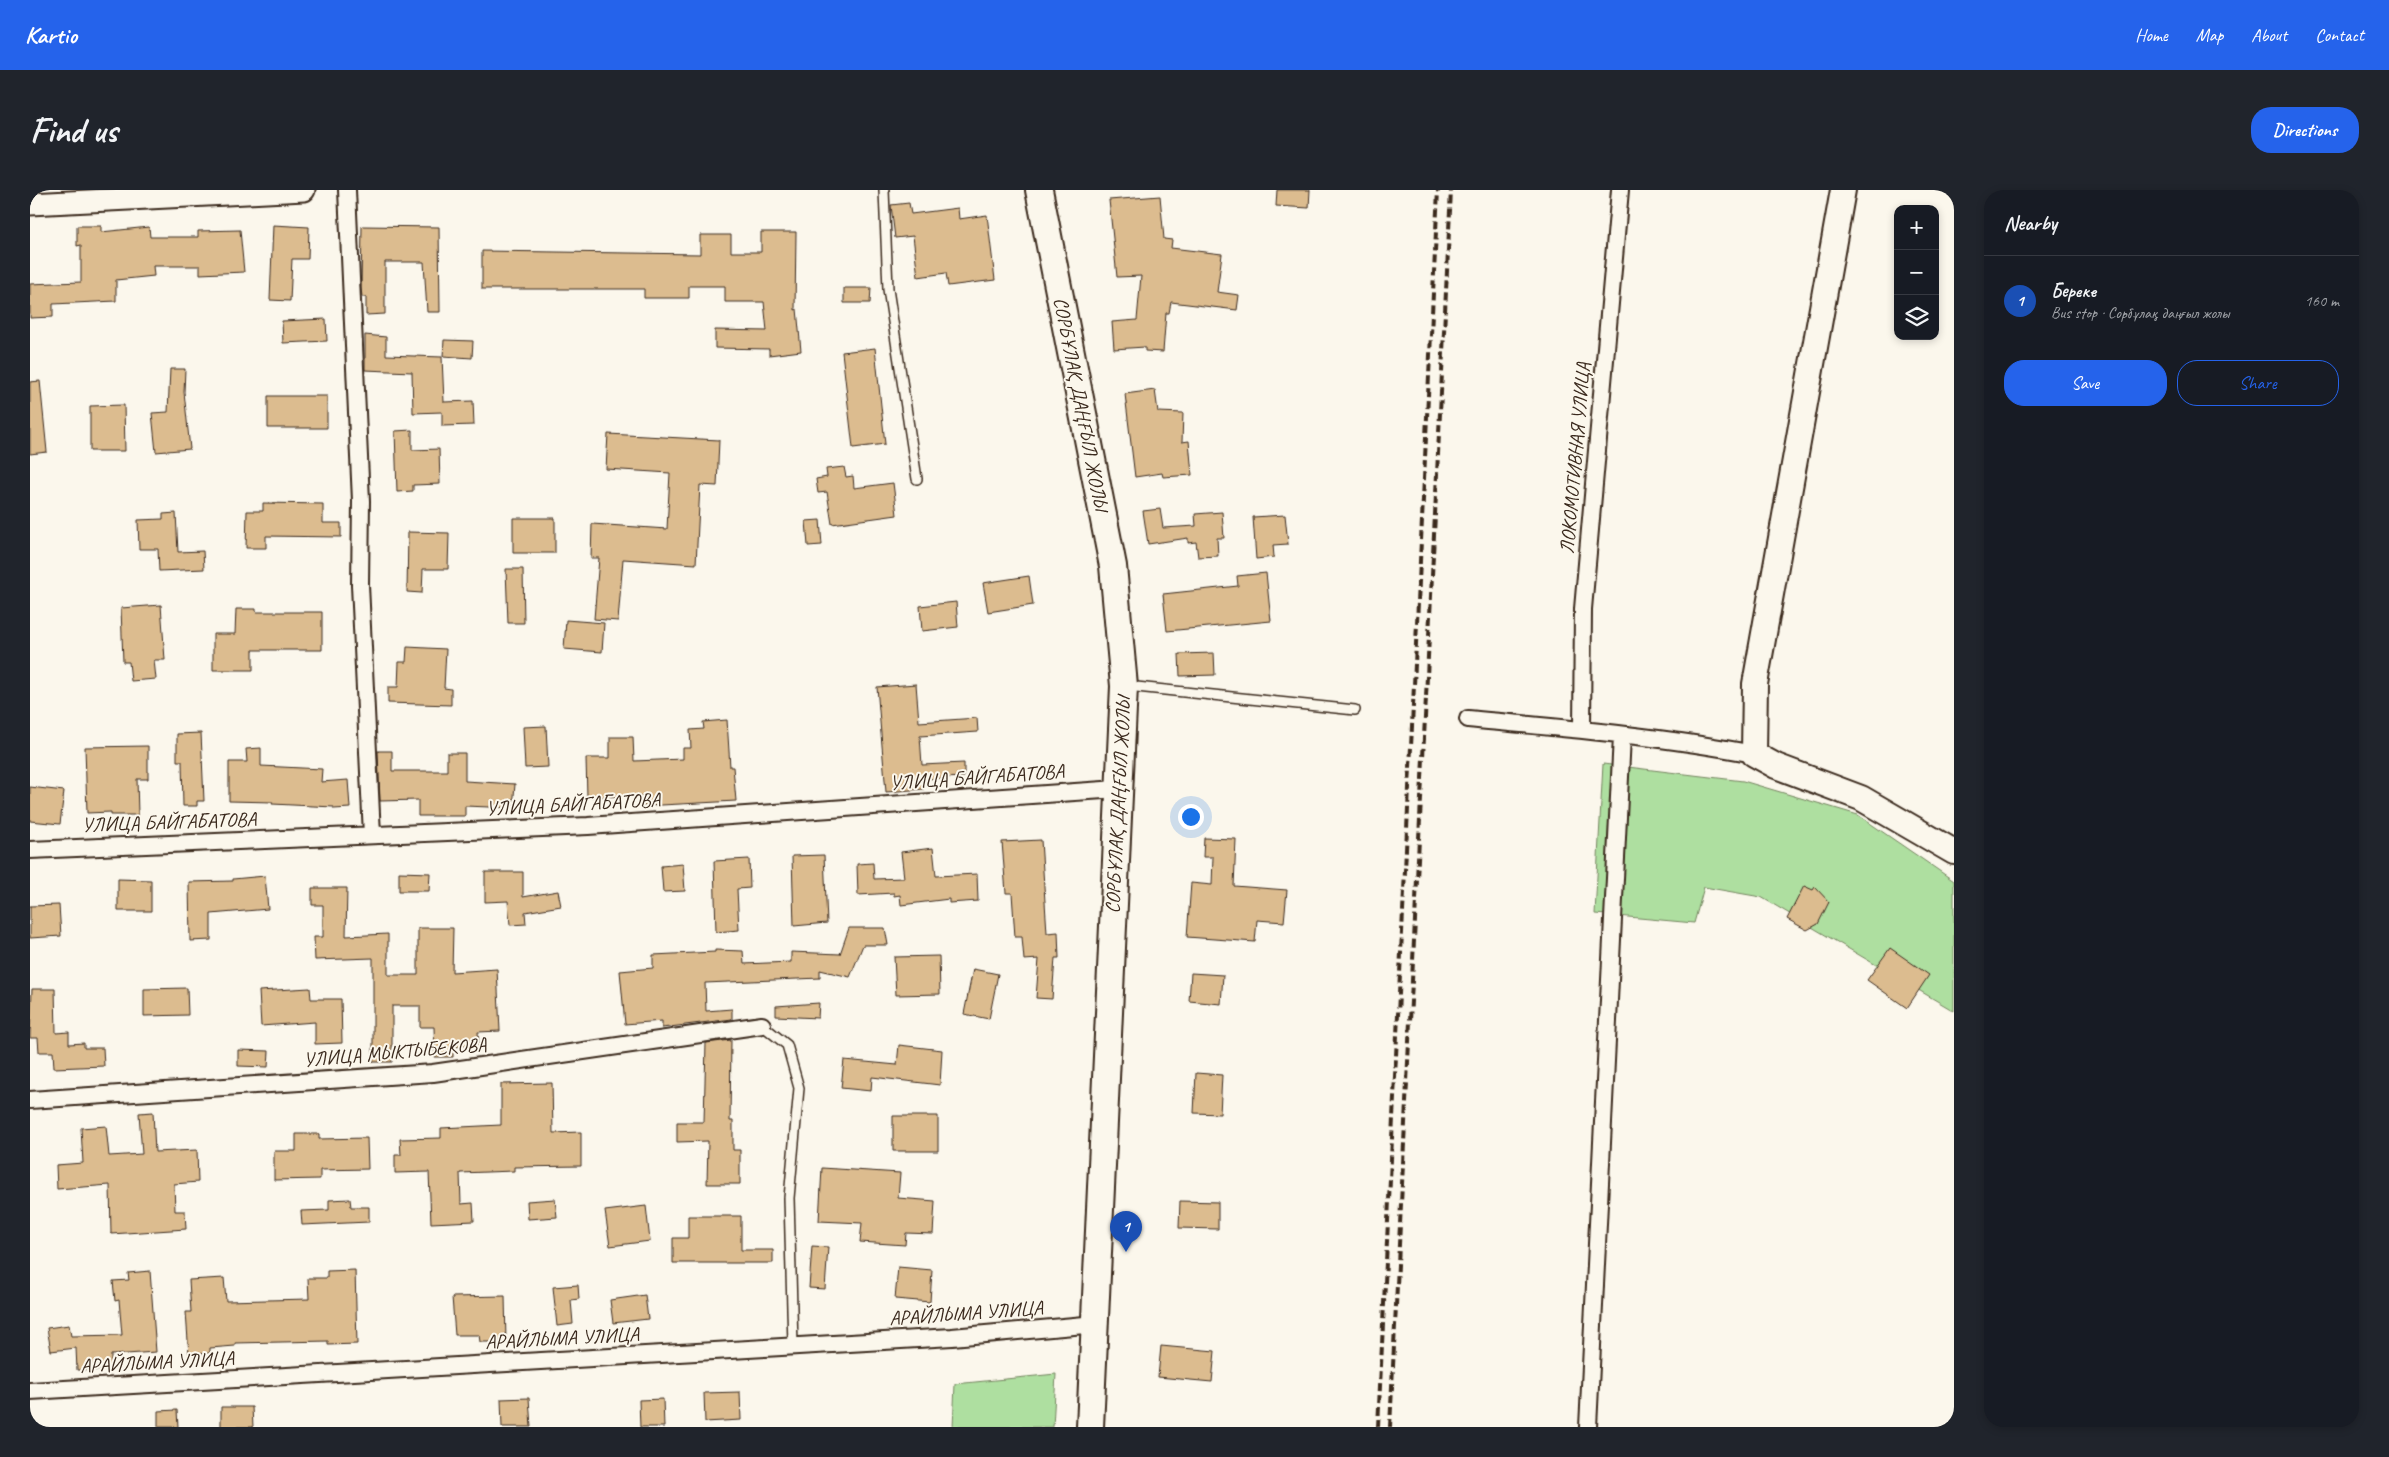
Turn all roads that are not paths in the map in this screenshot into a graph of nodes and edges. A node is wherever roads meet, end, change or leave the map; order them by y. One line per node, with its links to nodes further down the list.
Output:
1 (304, 190): 7 (street)
2 (347, 190): 16 (street)
3 (884, 190): 8 (lane)
4 (1039, 190): 9 (main road, СОРБҰЛАҚ ДАҢҒЫЛ ЖОЛЫ)
5 (1620, 190): 12 (street, ЛОКОМОТИВНАЯ УЛИЦА)
6 (1843, 190): 14 (main road)
7 (30, 204)
8 (917, 479)
9 (1124, 686): 10 (lane); 15 (main road, СОРБҰЛАҚ ДАҢҒЫЛ ЖОЛЫ)
10 (1355, 710)
11 (1468, 719): 12 (street)
12 (1582, 729): 13 (street)
13 (1622, 736): 14 (street); 25 (street)
14 (1754, 754): 18 (main road)
15 (1118, 789): 16 (street, УЛИЦА БАЙГАБАТОВА); 21 (main road, СОРБҰЛАҚ ДАҢҒЫЛ ЖОЛЫ)
16 (372, 835): 17 (street, УЛИЦА БАЙГАБАТОВА)
17 (30, 850)
18 (1954, 852)
19 (762, 1025): 20 (street, УЛИЦА МЫКТЫБЕКОВА); 22 (lane)
20 (30, 1100)
21 (1096, 1324): 22 (street, АРАЙЛЫМА УЛИЦА); 24 (main road, СОРБҰЛАҚ ДАҢҒЫЛ ЖОЛЫ)
22 (793, 1346): 23 (street, АРАЙЛЫМА УЛИЦА)
23 (30, 1391)
24 (1090, 1427)
25 (1588, 1427)

